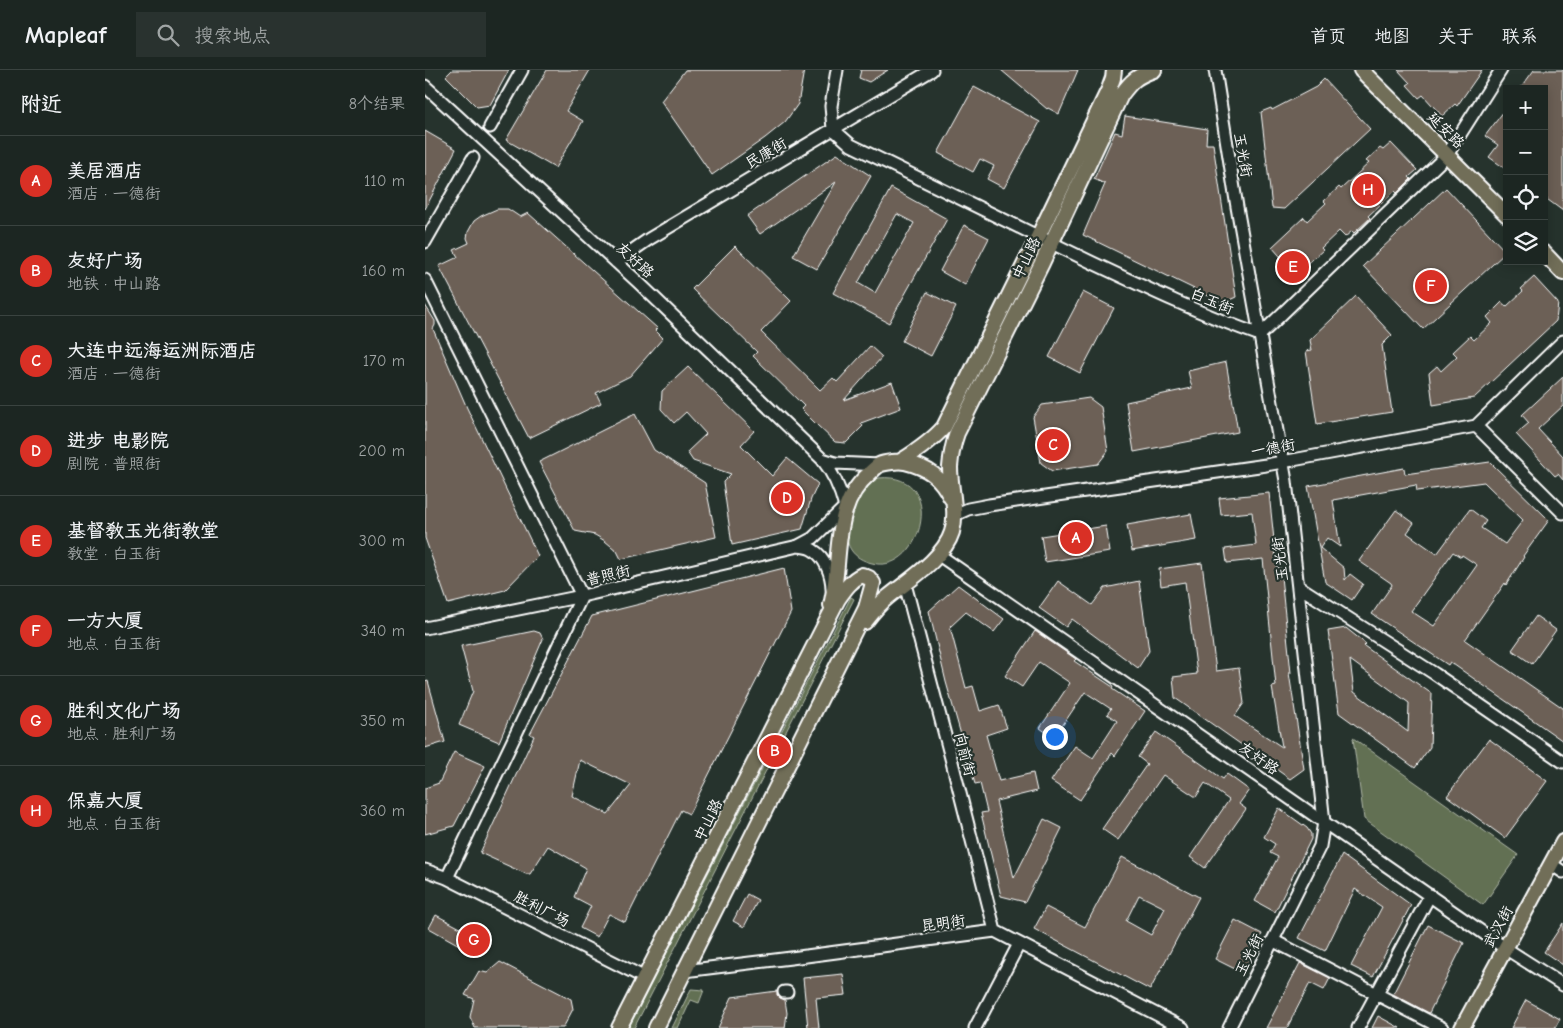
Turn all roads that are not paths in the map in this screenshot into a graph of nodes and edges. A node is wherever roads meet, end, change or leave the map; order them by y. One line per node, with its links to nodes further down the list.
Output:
1 (522, 70): 11 (street)
2 (837, 70): 12 (street)
3 (931, 70): 12 (street, 民康街)
4 (1114, 70): 10 (main road)
5 (1154, 70): 10 (main road)
6 (1215, 70): 23 (street, 玉光街)
7 (1361, 70): 13 (main road, 延安路)
8 (1501, 70): 13 (street)
9 (425, 86): 20 (street, 友好路)
10 (1115, 92): 16 (main road, 中山路); 18 (main road, 中山路)
11 (490, 126)
12 (833, 129): 16 (street, 白玉街); 20 (street, 民康街)
13 (1447, 155): 15 (main road, 延安路); 23 (street)
14 (473, 158): 17 (street)
15 (1503, 211)
16 (1038, 237): 18 (street, 白玉街); 26 (main road, 中山路)
17 (425, 242)
18 (1052, 243): 23 (street, 白玉街); 26 (main road, 中山路)
19 (1548, 257): 21 (main road)
20 (616, 262): 27 (street, 友好路)
21 (1563, 273)
22 (425, 280): 38 (street)
23 (1260, 335): 29 (street, 玉光街)
24 (1563, 341): 25 (street)
25 (1476, 426): 29 (street, 一德街); 33 (street)
26 (951, 430): 28 (main road); 32 (main road)
27 (822, 459): 30 (street); 31 (street, 友好路)
28 (901, 462): 30 (main road); 32 (main road)
29 (1283, 462): 32 (street, 一德街); 37 (street, 玉光街)
30 (880, 465): 31 (main road)
31 (845, 507): 34 (street); 39 (main road)
32 (954, 508): 35 (main road)
33 (1563, 513)
34 (798, 546): 38 (street, 普照街); 39 (street)
35 (939, 555): 36 (main road); 44 (street, 友好路)
36 (905, 584): 42 (main road); 50 (street, 向前街)
37 (1298, 586): 43 (street); 44 (street, 玉光街)
38 (582, 596): 41 (street, 普照街); 48 (street)
39 (832, 602): 40 (main road)
40 (825, 627): 42 (main road); 55 (main road, 中山路)
41 (425, 628)
42 (847, 647): 54 (main road)
43 (1563, 762)
44 (1324, 822): 49 (street, 友好路); 51 (street, 玉光街)
45 (1563, 842): 46 (main road, 武汉街)
46 (1557, 868): 53 (main road, 武汉街)
47 (425, 870): 48 (street, 胜利广场)
48 (447, 878): 55 (street, 胜利广场)
49 (1430, 895): 53 (street, 友好路); 57 (street)
50 (995, 931): 52 (street); 54 (street, 昆明街)
51 (1274, 941): 57 (street); 62 (street, 玉光街)
52 (1019, 944): 60 (street); 61 (street)
53 (1505, 948): 56 (street, 友好路); 65 (main road, 武汉街)
54 (684, 971): 59 (main road)
55 (645, 978): 58 (main road, 中山路)
56 (1563, 984)
57 (1377, 994): 63 (street); 64 (street)
58 (619, 1028)
59 (656, 1028)
60 (975, 1028)
61 (1183, 1028)
62 (1229, 1028)
63 (1358, 1028)
64 (1442, 1028)
65 (1462, 1028)

